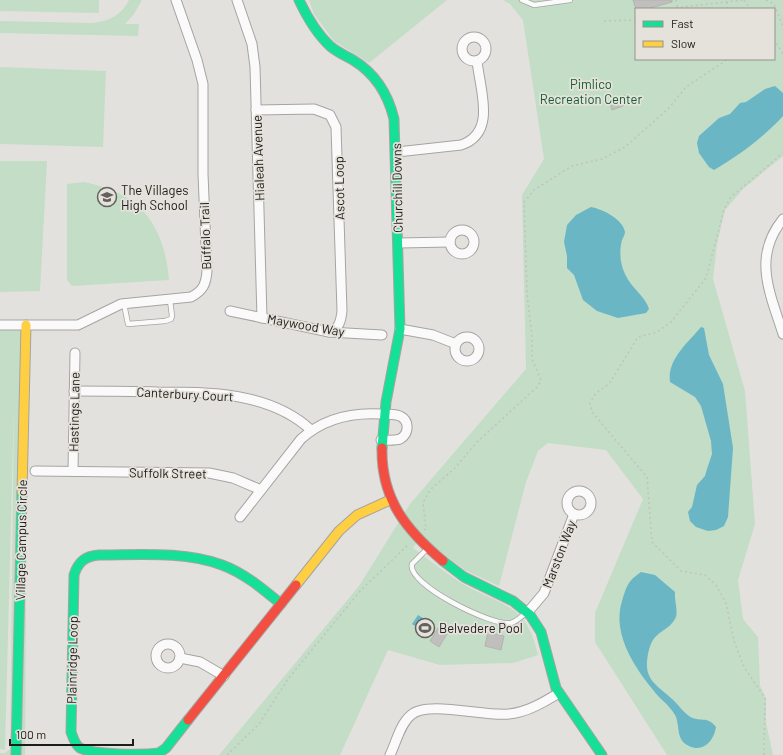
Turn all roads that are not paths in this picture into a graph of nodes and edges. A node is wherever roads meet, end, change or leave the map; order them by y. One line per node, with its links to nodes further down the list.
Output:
1 (176, 0): 12 (street, Buffalo Trail)
2 (237, 0): 7 (street, Hialeah Avenue)
3 (299, 0): 8 (street, Churchill Downs)
4 (522, 0): 5 (lane)
5 (570, 0)
6 (476, 61): 8 (street)
7 (256, 110): 15 (street, Hialeah Avenue); 19 (street, Ascot Loop)
8 (397, 152): 10 (street, Churchill Downs)
9 (783, 219): 20 (street)
10 (398, 242): 11 (street); 18 (street, Churchill Downs)
11 (450, 242)
12 (170, 300): 13 (street, Buffalo Trail); 13 (lane)
13 (124, 304): 17 (street, Buffalo Trail)
14 (230, 311): 15 (street, Maywood Way)
15 (262, 318): 19 (street, Maywood Way)
16 (0, 325): 17 (street, Buffalo Trail)
17 (26, 325): 40 (street, Village Campus Circle)
18 (400, 329): 22 (street); 25 (street, Churchill Downs)
19 (329, 332): 21 (street, Maywood Way)
20 (783, 334)
21 (382, 335)
22 (456, 344)
23 (75, 353): 24 (street, Hastings Lane)
24 (74, 391): 26 (street, Canterbury Court); 29 (street, Hastings Lane)
25 (385, 414): 26 (street); 27 (street, Churchill Downs); 27 (street)
26 (311, 430): 30 (street)
27 (381, 440): 31 (street, Churchill Downs)
28 (36, 471): 29 (street, Suffolk Street)
29 (73, 471): 30 (street, Suffolk Street)
30 (261, 490): 33 (street)
31 (390, 500): 34 (street, Churchill Downs); 35 (street, Plainridge Loop)
32 (574, 514): 36 (street, Marston Way)
33 (240, 517)
34 (427, 550): 36 (street, Churchill Downs); 36 (lane)
35 (281, 604): 38 (street, Plainridge Loop); 38 (street, Plainridge Loop)
36 (528, 612): 39 (street, Churchill Downs)
37 (180, 658): 38 (street)
38 (224, 676)
39 (559, 693): 41 (street); 42 (street, Churchill Downs)
40 (16, 755)
41 (390, 755)
42 (602, 755)

